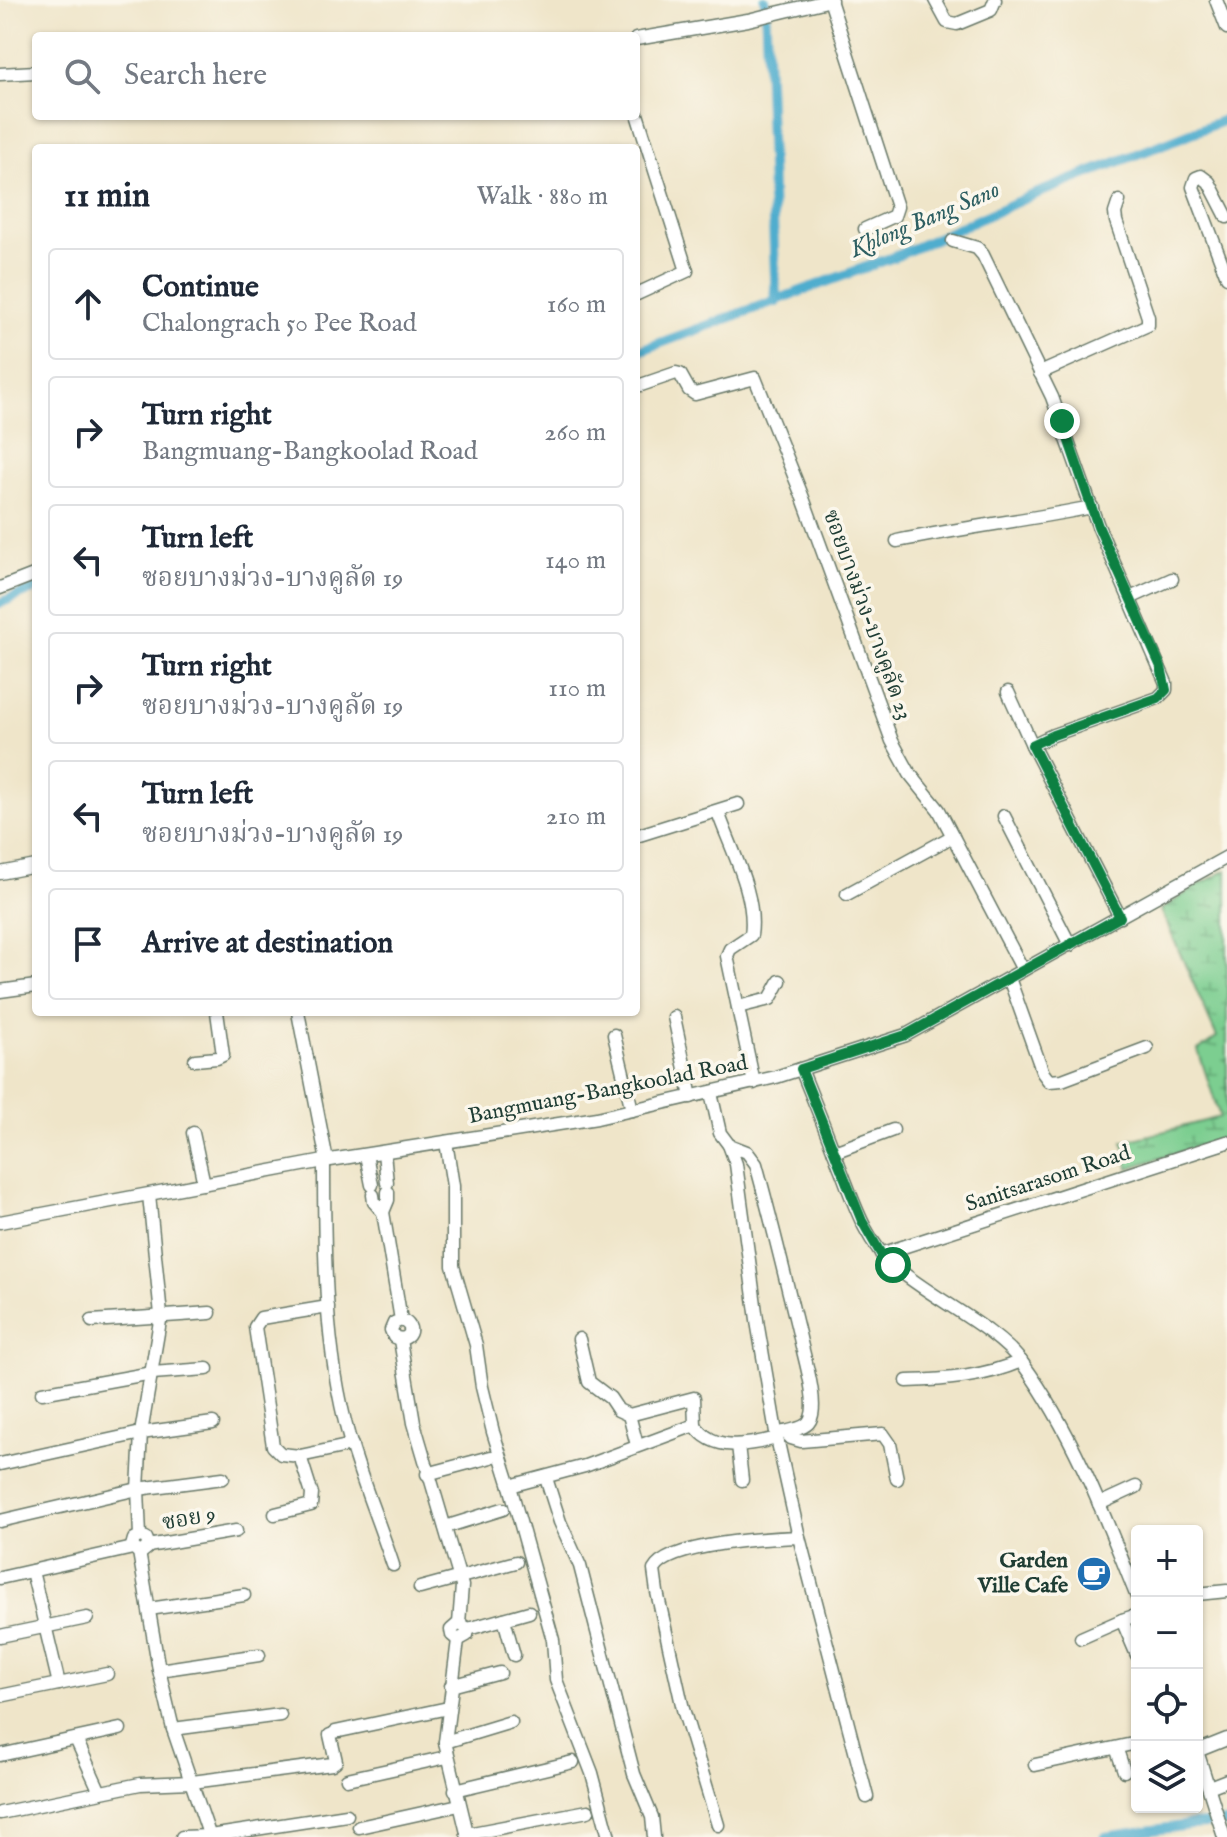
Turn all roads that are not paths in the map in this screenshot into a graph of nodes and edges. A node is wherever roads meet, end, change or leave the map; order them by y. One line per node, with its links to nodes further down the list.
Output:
1 (831, 0): 6 (street); 13 (street)
2 (935, 0): 3 (street)
3 (995, 0)
4 (1216, 0): 5 (street)
5 (1227, 28)
6 (640, 38)
7 (32, 72): 8 (street)
8 (0, 74)
9 (639, 120): 16 (street)
10 (1223, 195): 12 (street); 15 (street)
11 (1119, 201): 17 (street)
12 (1227, 217)
13 (865, 229)
14 (953, 241): 17 (street)
15 (1227, 277)
16 (640, 293)
17 (1040, 373): 19 (street)
18 (641, 385): 31 (street, ซอยบางม่วง-บางคูลัด 23)
19 (1092, 507): 20 (street); 24 (street)
20 (897, 541)
21 (32, 576): 23 (street)
22 (1172, 579): 24 (street)
23 (0, 588)
24 (1130, 598): 26 (street)
25 (1008, 692): 26 (street)
26 (1032, 745): 36 (street)
27 (738, 804): 28 (street)
28 (718, 812): 30 (street); 43 (street)
29 (1004, 816): 37 (street)
30 (640, 835)
31 (953, 836): 35 (street); 38 (street, ซอยบางม่วง-บางคูลัด 23)
32 (1227, 857): 36 (street, Bangmuang-Bangkoolad Road)
33 (32, 867): 34 (street)
34 (0, 873)
35 (847, 894)
36 (1120, 917): 37 (street, Bangmuang-Bangkoolad Road)
37 (1070, 945): 38 (street, Bangmuang-Bangkoolad Road)
38 (1023, 970): 39 (street, Bangmuang-Bangkoolad Road)
39 (1009, 978): 48 (street); 50 (street, Bangmuang-Bangkoolad Road)
40 (780, 981): 43 (street)
41 (32, 987): 42 (street)
42 (0, 991)
43 (738, 1007): 51 (street)
44 (218, 1016): 49 (street)
45 (299, 1016): 63 (street)
46 (674, 1017): 53 (street)
47 (614, 1035): 54 (street)
48 (1147, 1048)
49 (195, 1060)
50 (801, 1069): 51 (street, Bangmuang-Bangkoolad Road); 61 (street)
51 (754, 1083): 52 (street, Bangmuang-Bangkoolad Road)
52 (711, 1093): 53 (street, Bangmuang-Bangkoolad Road); 59 (street)
53 (691, 1097): 54 (street, Bangmuang-Bangkoolad Road)
54 (632, 1110): 57 (street, Bangmuang-Bangkoolad Road)
55 (893, 1130): 61 (street)
56 (193, 1133): 64 (street)
57 (446, 1142): 60 (street, Bangmuang-Bangkoolad Road); 95 (street)
58 (1227, 1142): 68 (street, Sanitsarasom Road)
59 (729, 1145): 83 (street); 83 (street)
60 (384, 1152): 62 (street, Bangmuang-Bangkoolad Road); 66 (street)
61 (834, 1152): 68 (street)
62 (366, 1155): 63 (street, Bangmuang-Bangkoolad Road); 66 (street)
63 (326, 1161): 64 (street, Bangmuang-Bangkoolad Road); 69 (street)
64 (204, 1184): 65 (street, Bangmuang-Bangkoolad Road)
65 (149, 1195): 67 (street, Bangmuang-Bangkoolad Road); 71 (street)
66 (383, 1212): 90 (street)
67 (0, 1222)
68 (881, 1254): 74 (street)
69 (328, 1307): 84 (street); 87 (street)
70 (210, 1313): 71 (street)
71 (161, 1315): 72 (street); 76 (street)
72 (92, 1321)
73 (579, 1339): 79 (street)
74 (1021, 1361): 77 (street); 98 (street)
75 (207, 1369): 76 (street)
76 (152, 1373): 78 (street); 82 (street)
77 (907, 1381)
78 (42, 1393)
79 (629, 1415): 81 (street); 85 (street)
80 (213, 1423): 82 (street)
81 (695, 1425): 85 (street); 86 (street)
82 (141, 1433): 89 (street); 97 (street)
83 (779, 1434): 86 (street); 93 (street); 104 (street)
84 (352, 1445): 87 (street); 107 (street)
85 (637, 1445): 92 (street)
86 (738, 1445): 94 (street)
87 (300, 1456): 100 (street)
88 (491, 1457): 90 (street)
89 (0, 1464)
90 (427, 1474): 102 (street)
91 (223, 1478): 97 (street)
92 (546, 1478): 95 (street); 169 (street)
93 (897, 1479)
94 (742, 1480)
95 (510, 1486): 168 (street)
96 (1136, 1487): 98 (street)
97 (138, 1489): 101 (street); 105 (street)
98 (1099, 1504): 111 (street)
99 (503, 1509): 102 (street)
100 (275, 1514)
101 (0, 1521)
102 (445, 1527): 109 (street)
103 (236, 1531): 105 (street, ซอย 9)
104 (799, 1537): 158 (street); 163 (street)
105 (140, 1545): 108 (street, ซอย 9); 116 (street)
106 (516, 1562): 109 (street)
107 (393, 1565)
108 (32, 1571): 110 (street, ซอย 9); 123 (street)
109 (460, 1577): 112 (street); 122 (street)
110 (0, 1578)
111 (1131, 1582)
112 (420, 1588)
113 (1227, 1591): 114 (street)
114 (1203, 1593)
115 (244, 1595): 116 (street)
116 (149, 1609): 129 (street)
117 (529, 1612): 120 (street)
118 (1131, 1617): 121 (street)
119 (87, 1618): 123 (street)
120 (504, 1619): 122 (street); 128 (street)
121 (1122, 1620): 125 (street); 126 (street)
122 (463, 1626): 133 (street)
123 (46, 1627): 124 (street); 132 (street)
124 (0, 1636)
125 (1081, 1638)
126 (1131, 1641)
127 (259, 1655): 129 (street)
128 (514, 1655)
129 (159, 1670): 139 (street)
130 (500, 1673): 133 (street)
131 (107, 1674): 132 (street)
132 (59, 1684): 134 (street)
133 (451, 1686): 135 (street)
134 (0, 1696)
135 (448, 1708): 142 (street); 154 (street)
136 (280, 1715): 139 (street)
137 (511, 1722): 142 (street)
138 (120, 1729): 140 (street)
139 (173, 1729): 154 (street)
140 (76, 1739): 146 (street); 157 (street)
141 (1227, 1739): 144 (street)
142 (445, 1742): 147 (street)
143 (1131, 1745): 145 (street)
144 (1203, 1749)
145 (1117, 1750): 149 (street); 151 (street)
146 (0, 1755)
147 (447, 1757): 152 (street); 156 (street)
148 (573, 1762): 156 (street)
149 (1035, 1765)
150 (1203, 1769): 155 (street)
151 (1124, 1771)
152 (347, 1779)
153 (1227, 1780): 155 (street)
154 (192, 1782): 157 (street); 167 (street)
155 (1209, 1787): 170 (street)
156 (455, 1790): 159 (street)
157 (100, 1792): 161 (street)
158 (867, 1797)
159 (459, 1805): 164 (street); 165 (street)
160 (588, 1811): 165 (street)
161 (0, 1813)
162 (347, 1815): 167 (street)
163 (718, 1825)
164 (359, 1827)
165 (468, 1836)
166 (182, 1837): 167 (street)
167 (210, 1837)
168 (609, 1837)
169 (654, 1837)
170 (1224, 1837)

